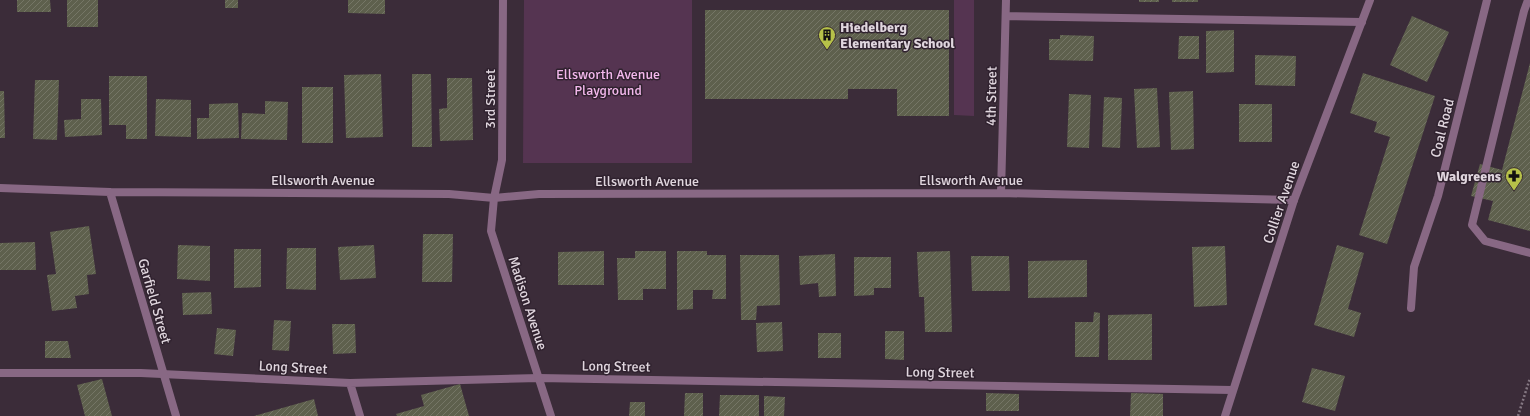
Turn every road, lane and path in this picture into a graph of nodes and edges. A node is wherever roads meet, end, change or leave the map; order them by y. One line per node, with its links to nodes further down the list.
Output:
1 (503, 0): 12 (street, 3rd Street)
2 (1006, 0): 7 (street, 4th Street)
3 (1370, 0): 8 (street, Collier Avenue)
4 (1487, 0): 15 (street, Coal Road)
5 (1528, 0): 6 (street)
6 (1527, 12): 14 (street)
7 (1006, 16): 8 (street); 11 (street, 4th Street)
8 (1362, 22): 13 (street, Collier Avenue)
9 (0, 188): 10 (street, Ellsworth Avenue)
10 (110, 192): 12 (street, Ellsworth Avenue); 17 (street, Garfield Street)
11 (1001, 193): 12 (street, Ellsworth Avenue); 13 (street, Ellsworth Avenue)
12 (494, 198): 18 (street, Madison Avenue)
13 (1294, 200): 21 (street, Collier Avenue)
14 (1530, 253)
15 (1411, 308)
16 (0, 373): 17 (street, Long Street)
17 (163, 374): 20 (street, Long Street); 22 (street, Garfield Street)
18 (539, 378): 20 (street, Long Street); 21 (street, Long Street); 24 (street, Madison Avenue)
19 (1530, 378): 26 (path)
20 (350, 383): 23 (street)
21 (1232, 390): 25 (street, Collier Avenue)
22 (176, 416)
23 (360, 416)
24 (551, 416)
25 (1225, 416)
26 (1518, 416)

